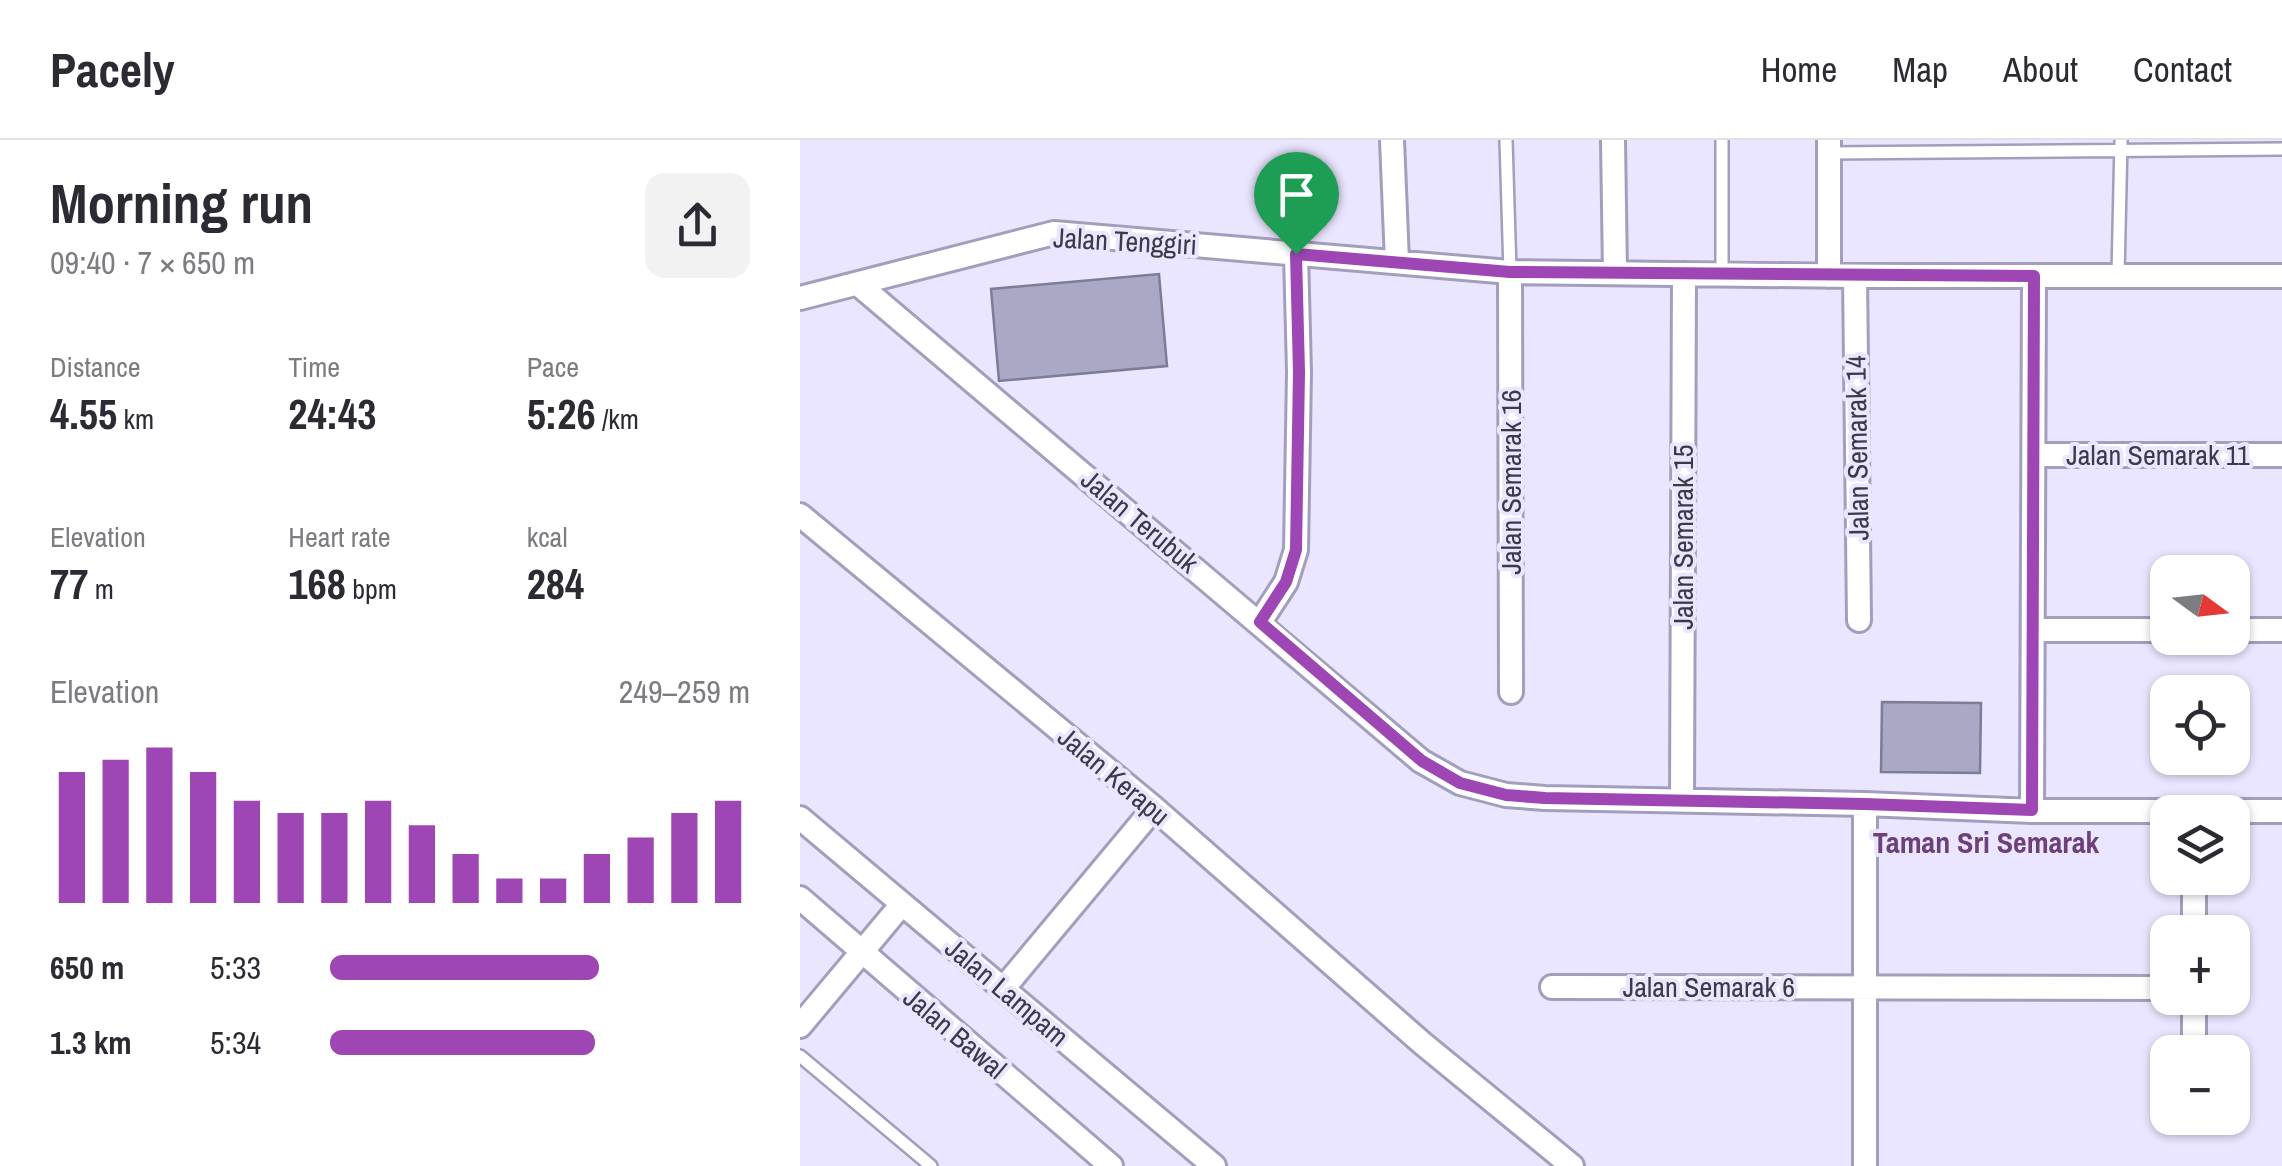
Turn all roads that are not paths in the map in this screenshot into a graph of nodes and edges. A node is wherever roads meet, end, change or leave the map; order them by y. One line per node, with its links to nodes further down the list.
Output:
1 (1392, 140): 9 (street)
2 (1506, 140): 10 (lane)
3 (1613, 140): 11 (street)
4 (1722, 140): 13 (lane)
5 (1829, 146): 6 (lane); 14 (street)
6 (2121, 146): 7 (lane); 17 (lane)
7 (2282, 150)
8 (1296, 254): 9 (street, Jalan Tenggiri); 19 (street, Jalan Tenggiri); 25 (street)
9 (1397, 262): 10 (street, Jalan Tenggiri)
10 (1510, 272): 11 (street, Jalan Tenggiri); 30 (street, Jalan Semarak 16)
11 (1615, 273): 12 (street, Jalan Tenggiri)
12 (1684, 274): 13 (street, Jalan Tenggiri); 31 (street, Jalan Semarak 15)
13 (1722, 275): 14 (street, Jalan Tenggiri)
14 (1829, 276): 15 (street, Jalan Tenggiri)
15 (1855, 276): 16 (street, Jalan Tenggiri); 24 (street, Jalan Semarak 14)
16 (2034, 276): 17 (street, Jalan Tenggiri); 21 (street)
17 (2118, 276): 18 (street, Jalan Tenggiri)
18 (2282, 276)
19 (858, 284): 20 (street, Jalan Tenggiri); 25 (street, Jalan Terubuk)
20 (800, 298)
21 (2034, 455): 22 (street, Jalan Semarak 11); 26 (street)
22 (2282, 455)
23 (800, 515): 33 (street, Jalan Kerapu)
24 (1859, 620)
25 (1260, 622): 31 (street, Jalan Terubuk)
26 (2033, 630): 27 (street); 34 (street)
27 (2150, 630)
28 (2250, 630): 29 (street)
29 (2282, 630)
30 (1512, 692)
31 (1682, 800): 32 (street, Jalan Terubuk)
32 (1865, 804): 34 (street, Jalan Terubuk); 43 (street)
33 (1154, 808): 44 (street); 51 (street, Jalan Kerapu)
34 (2032, 810): 35 (street, Jalan Terubuk)
35 (2150, 811)
36 (2250, 811): 37 (street, Jalan Terubuk)
37 (2282, 811)
38 (800, 818): 40 (street, Jalan Lampam)
39 (800, 898): 41 (street, Jalan Bawal)
40 (902, 904): 41 (street); 44 (street, Jalan Lampam)
41 (861, 953): 46 (street); 49 (street, Jalan Bawal)
42 (1552, 987): 43 (street, Jalan Semarak 6)
43 (1865, 987): 45 (street, Jalan Semarak 6); 52 (street)
44 (1003, 988): 50 (street, Jalan Lampam)
45 (2150, 988)
46 (800, 1026)
47 (800, 1056): 48 (lane)
48 (931, 1166)
49 (1111, 1166)
50 (1214, 1166)
51 (1572, 1166)
52 (1865, 1166)

